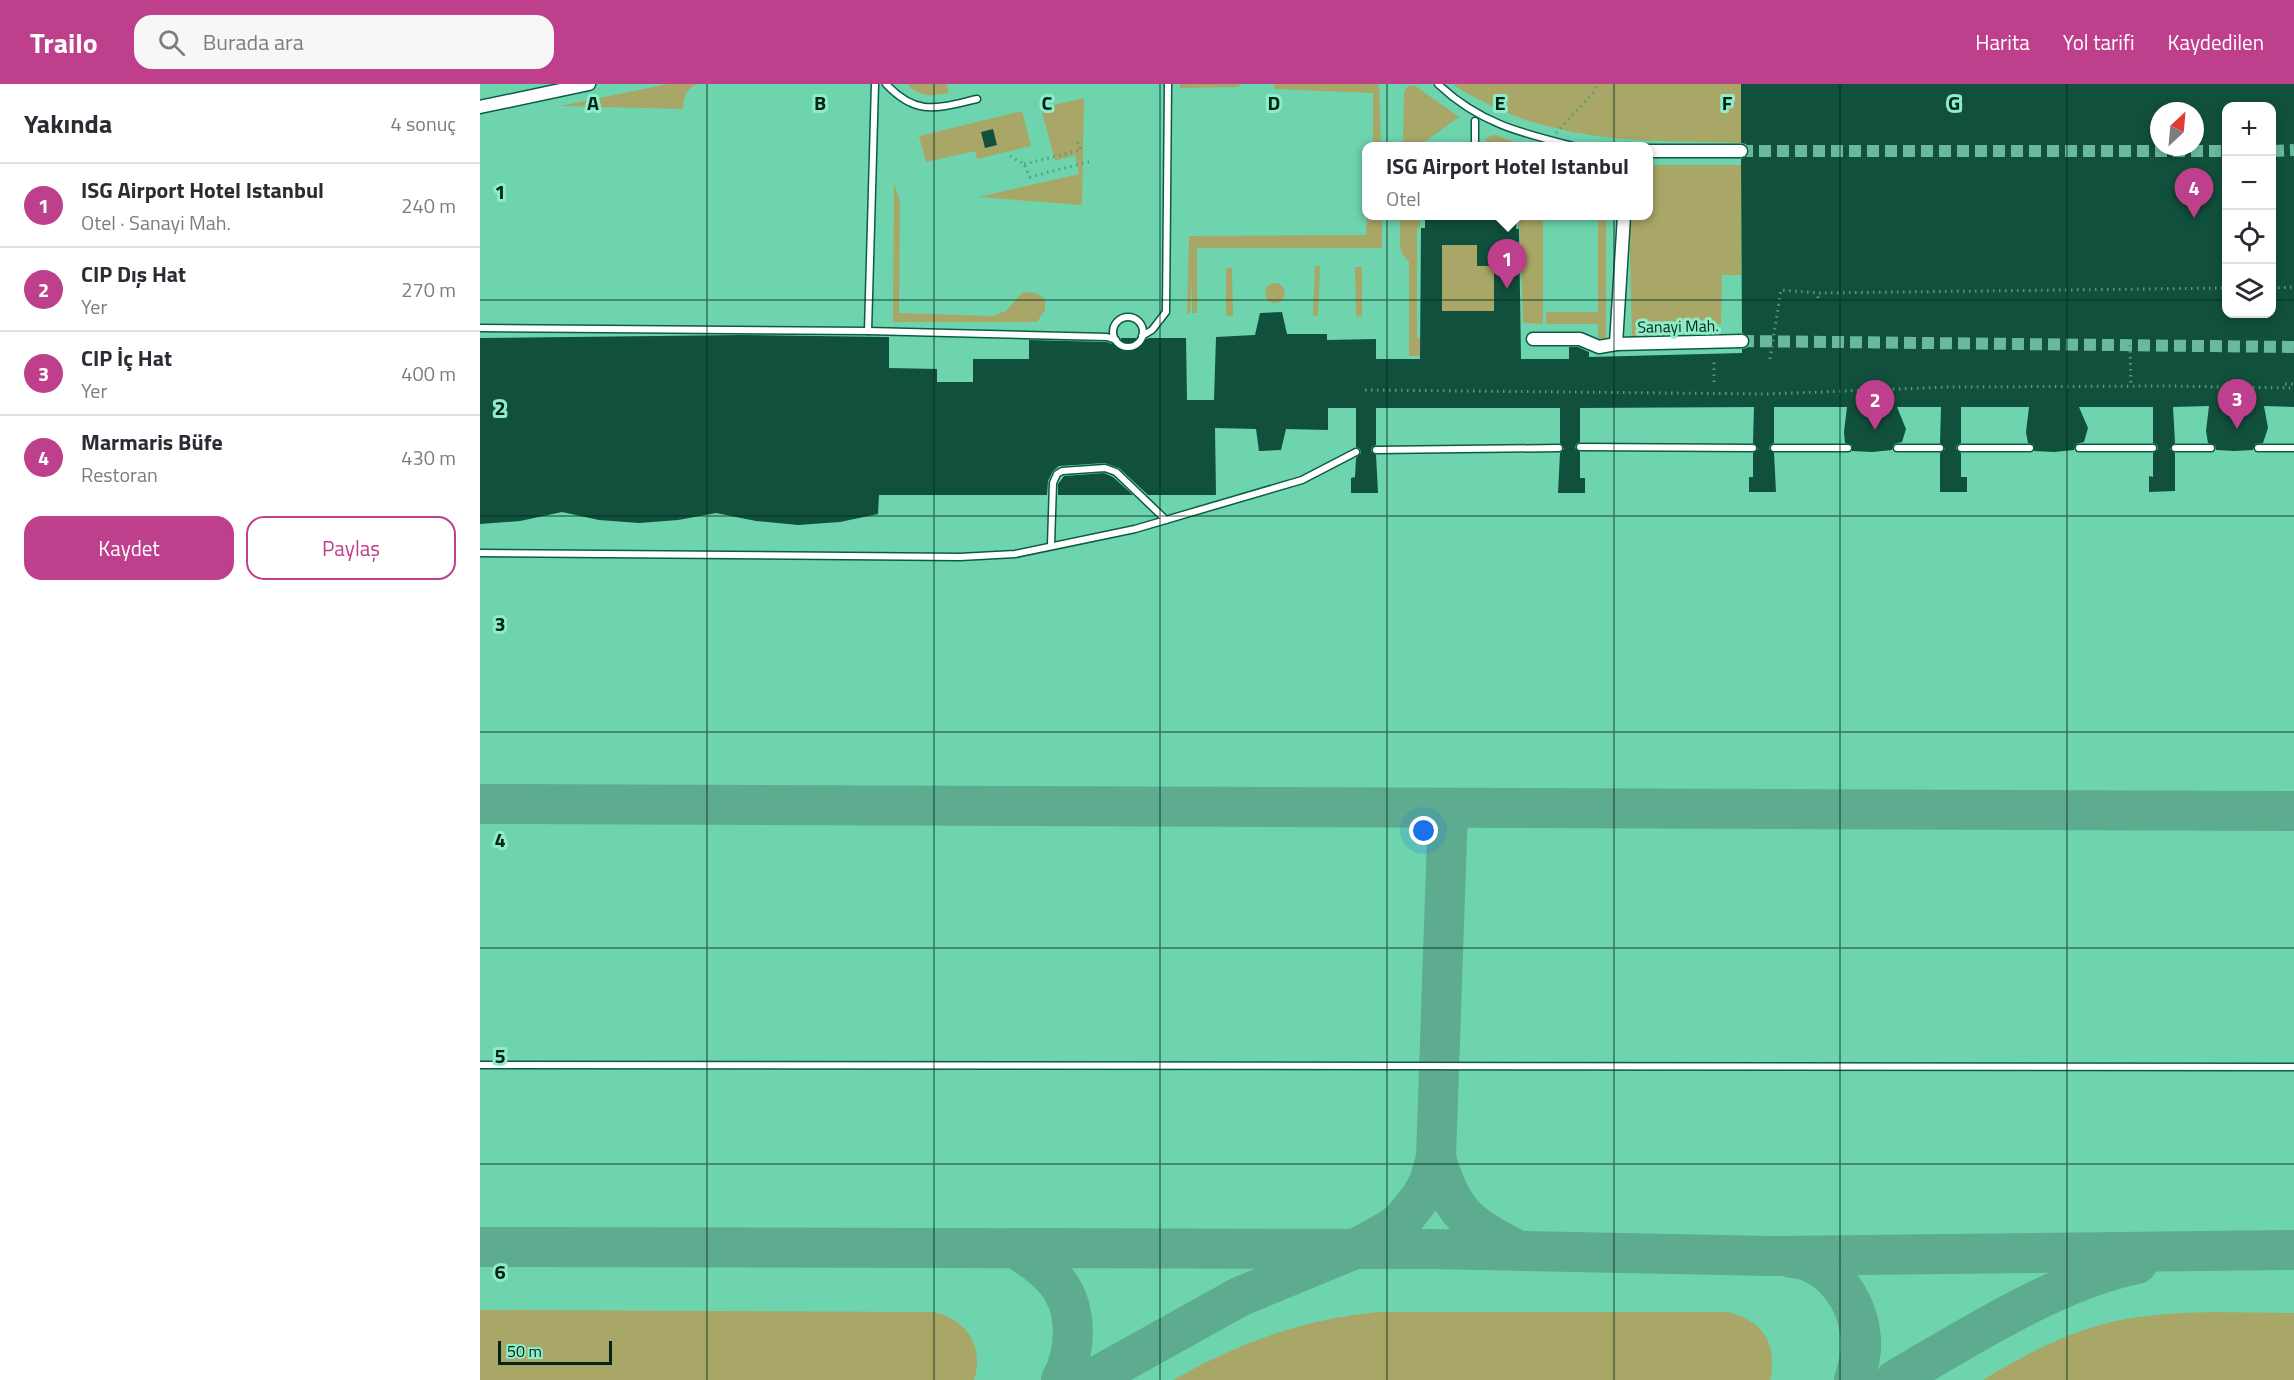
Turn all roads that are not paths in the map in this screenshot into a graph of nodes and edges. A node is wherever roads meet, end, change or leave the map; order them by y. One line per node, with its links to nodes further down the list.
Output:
1 (589, 84): 7 (street)
2 (875, 84): 15 (lane)
3 (886, 84): 6 (lane)
4 (1168, 84): 16 (lane)
5 (1438, 84): 10 (lane)
6 (977, 99)
7 (480, 107)
8 (1475, 121): 9 (lane)
9 (1475, 142)
10 (1556, 142)
11 (1653, 151): 12 (street)
12 (1741, 151)
13 (1624, 220): 20 (street, Sanayi Mah.)
14 (480, 328): 15 (lane)
15 (868, 331): 18 (lane)
16 (1142, 336): 18 (lane); 18 (lane)
17 (1533, 339): 20 (street, Sanayi Mah.)
18 (1116, 340)
19 (1742, 341): 20 (street, Sanayi Mah.)
20 (1616, 344)
21 (1580, 447): 23 (lane)
22 (1559, 448): 36 (lane)
23 (1753, 448)
24 (1774, 448): 25 (lane)
25 (1848, 448)
26 (1897, 448): 27 (lane)
27 (1940, 448)
28 (1961, 448): 29 (lane)
29 (2030, 448)
30 (2079, 448): 31 (lane)
31 (2153, 448)
32 (2175, 448): 33 (lane)
33 (2211, 448)
34 (2258, 448): 35 (lane)
35 (2294, 448)
36 (1376, 450)
37 (1356, 452): 38 (lane)
38 (1166, 520): 39 (lane); 39 (lane)
39 (1051, 545): 40 (lane)
40 (480, 553)
41 (480, 1065): 42 (lane)
42 (2294, 1067)

